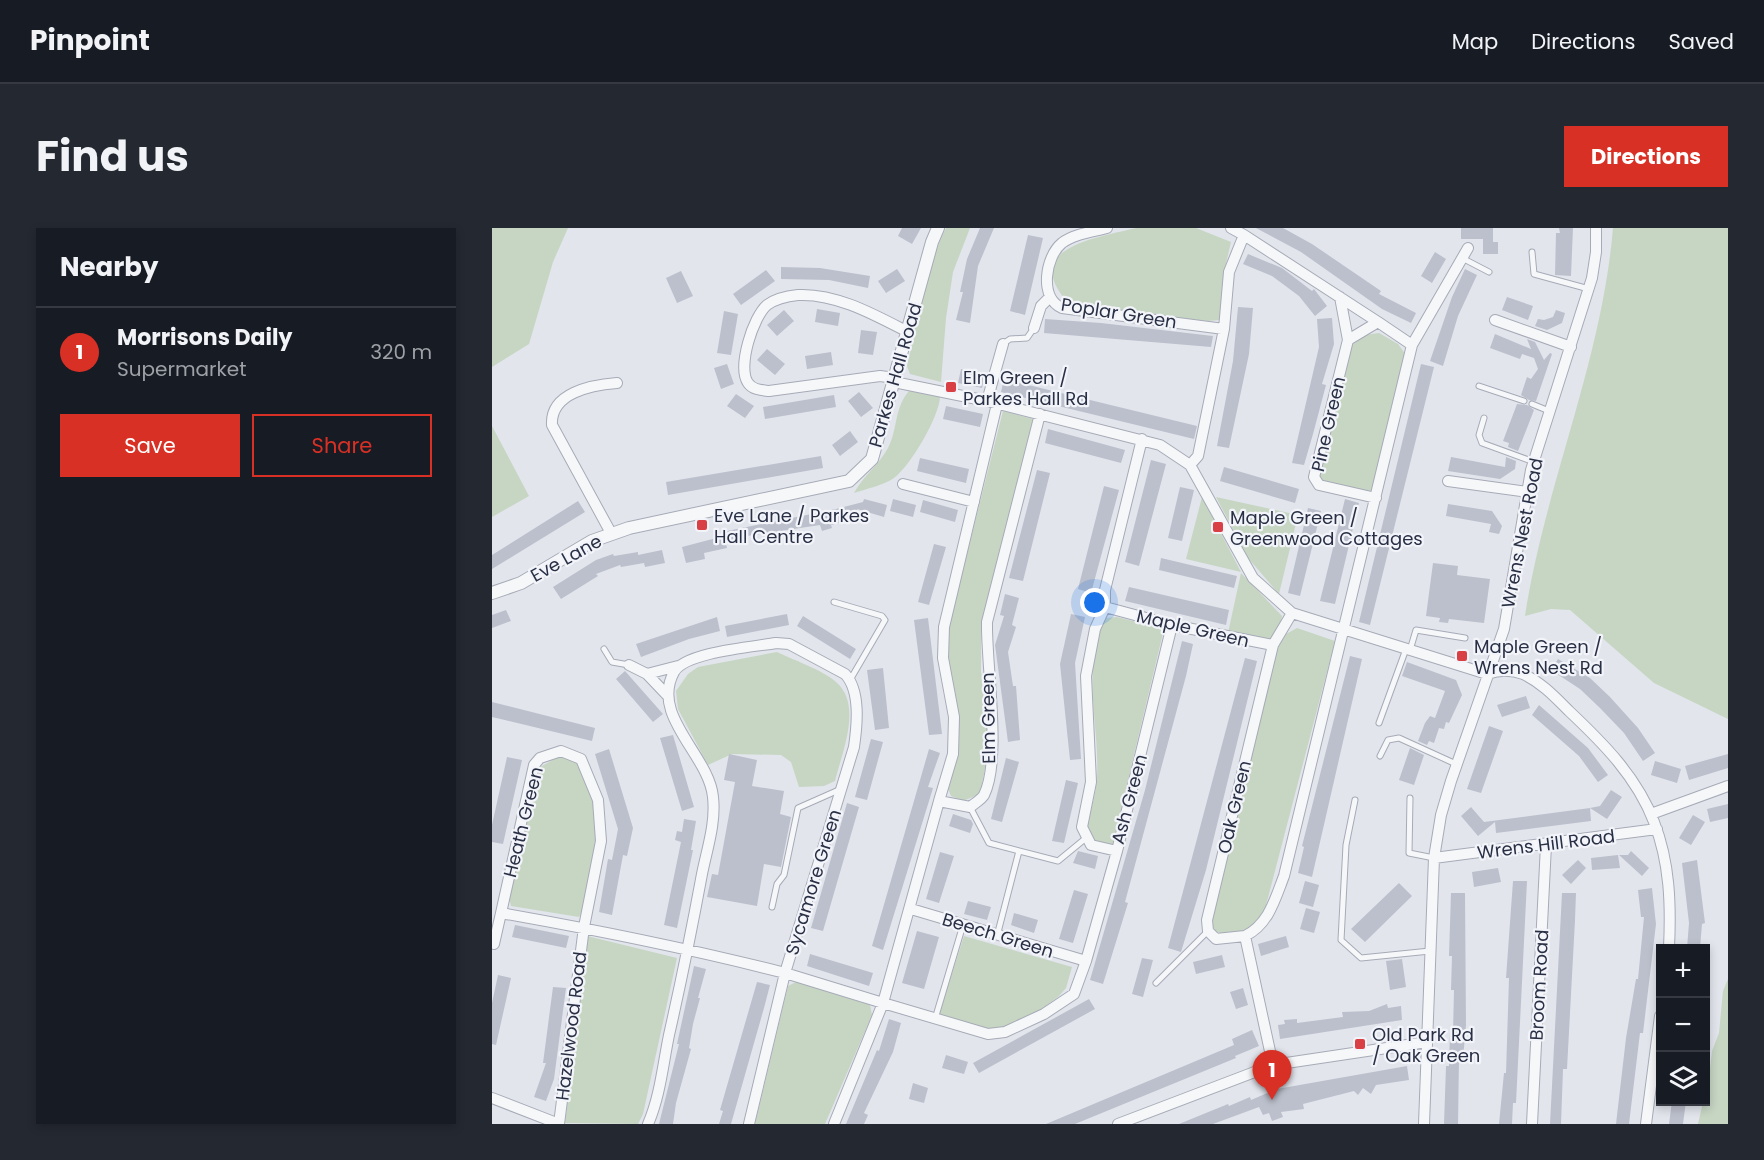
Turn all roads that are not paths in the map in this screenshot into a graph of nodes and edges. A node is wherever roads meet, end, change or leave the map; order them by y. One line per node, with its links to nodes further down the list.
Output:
1 (938, 228): 17 (street, Parkes Hall Road)
2 (1107, 228): 12 (street, Poplar Green)
3 (1231, 228): 5 (street)
4 (1596, 228): 10 (street, Wrens Nest Road)
5 (1244, 235): 11 (street); 16 (street)
6 (1468, 248): 8 (street)
7 (1532, 252): 10 (lane)
8 (1462, 258): 9 (lane); 20 (street)
9 (1489, 272)
10 (1588, 289): 21 (street, Wrens Nest Road)
11 (1340, 297): 14 (street); 18 (street)
12 (1049, 298): 15 (street); 16 (street, Poplar Green)
13 (1495, 320): 21 (street)
14 (1378, 322): 18 (street); 20 (street)
15 (1034, 328): 19 (lane)
16 (1224, 329): 33 (street)
17 (908, 332): 22 (street, Parkes Hall Road); 22 (street)
18 (1348, 340): 37 (street, Pine Green)
19 (1003, 344): 26 (street, Elm Green)
20 (1412, 345): 37 (street)
21 (1571, 347): 28 (street, Wrens Nest Road)
22 (895, 380): 26 (street); 39 (street, Parkes Hall Road)
23 (617, 384): 40 (street)
24 (1479, 386): 25 (lane)
25 (1524, 401)
26 (992, 403): 29 (street); 38 (street, Elm Green)
27 (1532, 404): 28 (lane)
28 (1549, 411): 32 (street, Wrens Nest Road)
29 (1040, 414): 31 (street); 65 (street, Elm Green)
30 (1484, 418): 32 (lane)
31 (1142, 439): 33 (street); 43 (street)
32 (1534, 462): 36 (street, Wrens Nest Road)
33 (1190, 465): 44 (street)
34 (1448, 481): 36 (street)
35 (903, 484): 38 (street)
36 (1528, 492): 54 (street, Wrens Nest Road)
37 (1376, 498): 46 (street)
38 (974, 502): 64 (street, Elm Green)
39 (675, 518): 40 (street, Eve Lane)
40 (611, 533): 41 (street, Eve Lane)
41 (492, 593)
42 (834, 602): 55 (lane)
43 (1105, 607): 45 (street, Maple Green); 68 (street, Ash Green)
44 (1292, 613): 46 (street); 48 (street, Maple Green)
45 (1172, 625): 48 (street, Maple Green); 71 (street, Ash Green)
46 (1345, 632): 50 (street); 80 (street)
47 (1465, 638): 50 (lane)
48 (1273, 645): 78 (street, Oak Green)
49 (604, 649): 51 (lane)
50 (1408, 649): 54 (street); 57 (lane)
51 (629, 665): 53 (street)
52 (678, 666): 53 (street); 55 (street); 56 (street)
53 (647, 674): 56 (street)
54 (1487, 674): 59 (street, Wrens Nest Road); 66 (street)
55 (850, 680): 61 (street, Sycamore Green)
56 (667, 695): 83 (street)
57 (1379, 723)
58 (1380, 756): 59 (lane)
59 (1456, 764): 72 (street, Wrens Nest Road)
60 (1728, 786): 66 (street)
61 (842, 789): 73 (lane); 86 (street, Sycamore Green)
62 (1410, 798): 72 (lane)
63 (1355, 800): 84 (lane)
64 (939, 801): 65 (street); 74 (street)
65 (970, 807): 70 (lane)
66 (1651, 814): 67 (street)
67 (1657, 830): 69 (street, Wrens Hill Road); 81 (street)
68 (1086, 838): 70 (lane); 71 (street, Ash Green)
69 (1545, 845): 72 (street, Wrens Hill Road); 100 (street, Broom Road)
70 (1020, 851): 79 (lane)
71 (1117, 851): 85 (street)
72 (1434, 858): 84 (street, Wrens Nest Road)
73 (772, 907)
74 (911, 909): 76 (street, Beech Green); 88 (street)
75 (501, 913): 77 (street); 77 (street, Heath Green); 82 (street)
76 (963, 925): 79 (street, Beech Green); 89 (lane)
77 (584, 927): 83 (street); 94 (street, Hazelwood Road)
78 (1209, 930): 80 (street); 87 (lane)
79 (998, 936): 85 (street, Beech Green)
80 (1245, 936): 92 (street)
81 (1669, 944)
82 (493, 947)
83 (688, 948): 86 (street, Sycamore Green); 95 (street)
84 (1430, 951): 90 (street, Wrens Nest Road)
85 (1086, 961): 89 (street)
86 (785, 973): 88 (street); 96 (street)
87 (1156, 983)
88 (883, 1003): 89 (street); 97 (street)
89 (936, 1018)
90 (1427, 1042): 92 (street); 99 (street, Wrens Nest Road)
91 (1656, 1047): 101 (street)
92 (1273, 1065): 98 (street)
93 (492, 1098): 94 (street)
94 (559, 1124)
95 (648, 1124)
96 (749, 1124)
97 (834, 1124)
98 (1118, 1124)
99 (1424, 1124)
100 (1532, 1124)
101 (1646, 1124)

